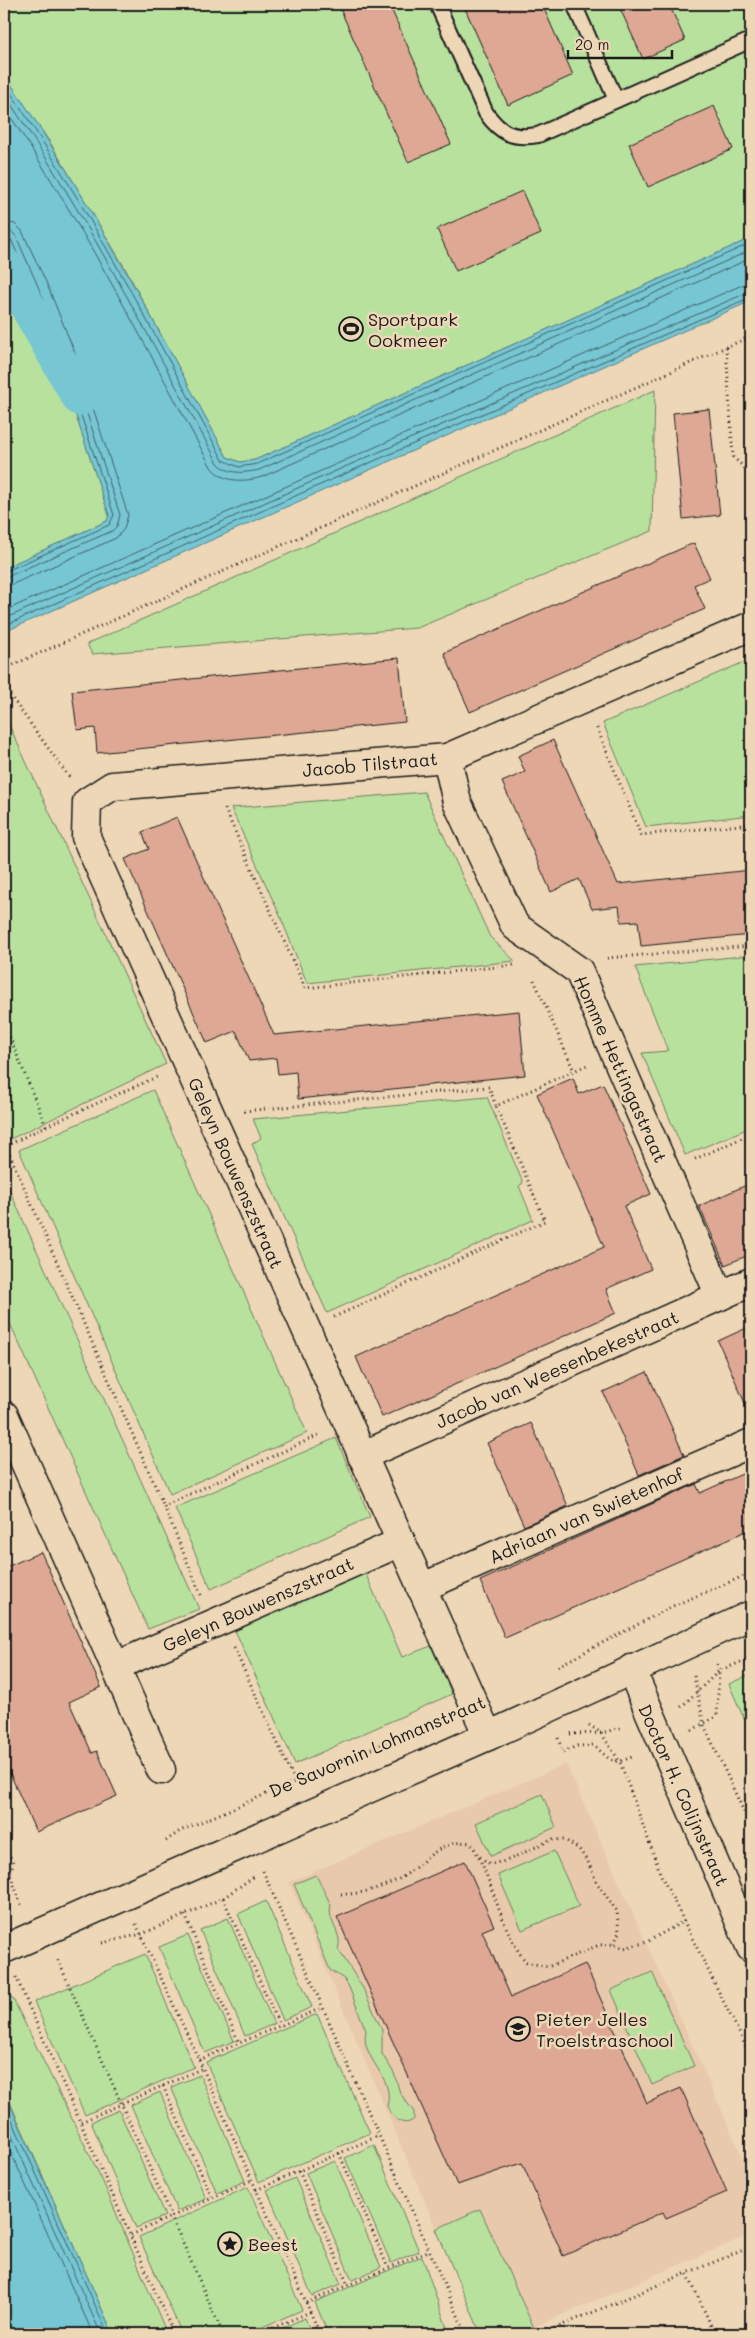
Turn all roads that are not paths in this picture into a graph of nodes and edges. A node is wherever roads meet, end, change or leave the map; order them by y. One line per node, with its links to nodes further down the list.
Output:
1 (437, 4): 4 (lane)
2 (574, 4): 4 (lane)
3 (751, 40): 4 (lane)
4 (616, 100)
5 (751, 626): 6 (street, Jacob Tilstraat)
6 (447, 758): 7 (street, Jacob Tilstraat); 9 (street, Homme Hettingastraat)
7 (87, 802): 12 (street, Geleyn Bouwenszstraat)
8 (751, 1282): 9 (street, Jacob van Weesenbekestraat)
9 (720, 1296): 12 (street, Jacob van Weesenbekestraat)
10 (4, 1415): 16 (street)
11 (751, 1443): 14 (street, Adriaan van Swietenhof)
12 (362, 1456): 13 (street, Geleyn Bouwenszstraat)
13 (401, 1542): 14 (street, Geleyn Bouwenszstraat); 16 (street, Geleyn Bouwenszstraat)
14 (421, 1588): 18 (street, Geleyn Bouwenszstraat)
15 (751, 1615): 17 (street, De Savornin Lohmanstraat)
16 (116, 1666): 19 (street)
17 (630, 1669): 18 (street, De Savornin Lohmanstraat); 20 (street, Doctor H. Colijnstraat)
18 (488, 1736): 21 (street, De Savornin Lohmanstraat)
19 (161, 1770)
20 (751, 1948)
21 (4, 1949)

